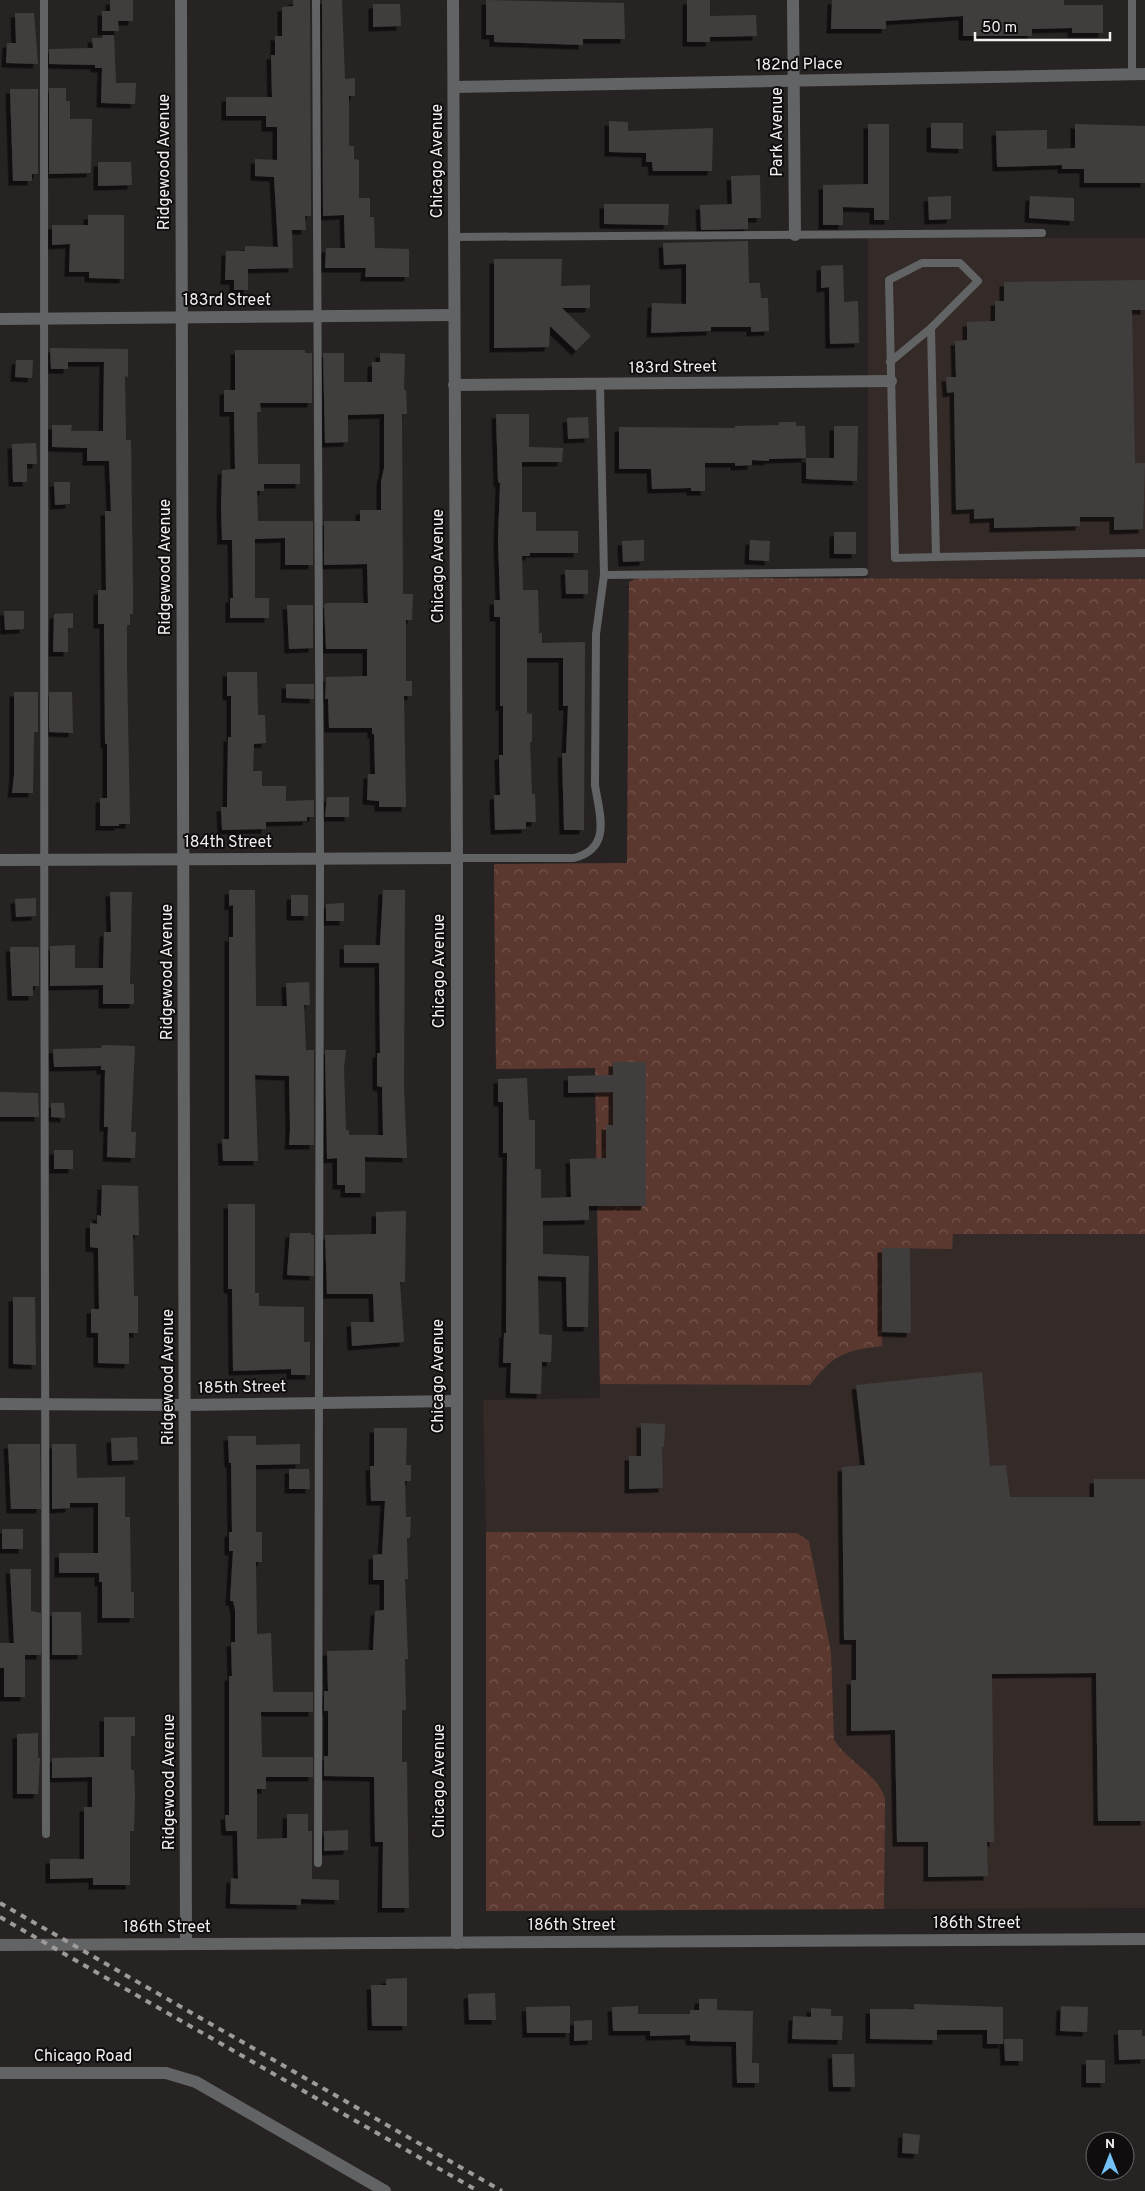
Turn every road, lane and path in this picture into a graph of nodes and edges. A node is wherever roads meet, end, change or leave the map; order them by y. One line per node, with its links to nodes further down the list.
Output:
1 (44, 0): 18 (lane)
2 (182, 0): 16 (street, Ridgewood Avenue)
3 (316, 0): 15 (lane)
4 (453, 0): 10 (street, Chicago Avenue)
5 (793, 0): 9 (street, Park Avenue)
6 (1132, 0): 7 (lane)
7 (1132, 74): 8 (street, 182nd Place); 9 (street, 182nd Place)
8 (1145, 74)
9 (794, 81): 10 (street, 182nd Place); 12 (street, Park Avenue)
10 (454, 87): 13 (street, Chicago Avenue)
11 (1042, 233): 12 (lane)
12 (795, 235): 13 (lane)
13 (454, 237): 14 (street, Chicago Avenue)
14 (454, 316): 15 (street, 183rd Street); 22 (street, Chicago Avenue)
15 (317, 317): 16 (street, 183rd Street); 28 (lane)
16 (181, 318): 18 (street, 183rd Street); 30 (street, Ridgewood Avenue)
17 (0, 319): 18 (street, 183rd Street)
18 (42, 319): 32 (lane)
19 (931, 328): 20 (lane); 20 (lane); 25 (lane)
20 (890, 362): 21 (lane)
21 (891, 381): 23 (street, 183rd Street); 25 (lane)
22 (454, 385): 23 (street, 183rd Street); 29 (street, Chicago Avenue)
23 (600, 385): 27 (lane)
24 (1145, 553): 25 (lane)
25 (936, 557)
26 (864, 572): 27 (lane)
27 (604, 575): 29 (lane)
28 (320, 858): 29 (street, 184th Street); 30 (street, 184th Street); 34 (lane)
29 (457, 858): 33 (street, Chicago Avenue)
30 (184, 859): 32 (street, 184th Street); 37 (street, Ridgewood Avenue)
31 (0, 860): 32 (street, 184th Street)
32 (43, 860): 36 (lane)
33 (455, 1401): 34 (street, 185th Street); 41 (street, Chicago Avenue)
34 (320, 1403): 37 (street, 185th Street); 39 (lane)
35 (0, 1404): 36 (street, 185th Street)
36 (47, 1404): 37 (street, 185th Street); 38 (lane)
37 (186, 1405): 42 (street, Ridgewood Avenue)
38 (46, 1834)
39 (318, 1863)
40 (1145, 1939): 41 (street, 186th Street)
41 (457, 1943): 42 (street, 186th Street)
42 (186, 1944): 43 (street, 186th Street)
43 (0, 1945)
44 (0, 2073): 45 (street, Chicago Road)
45 (385, 2191)

